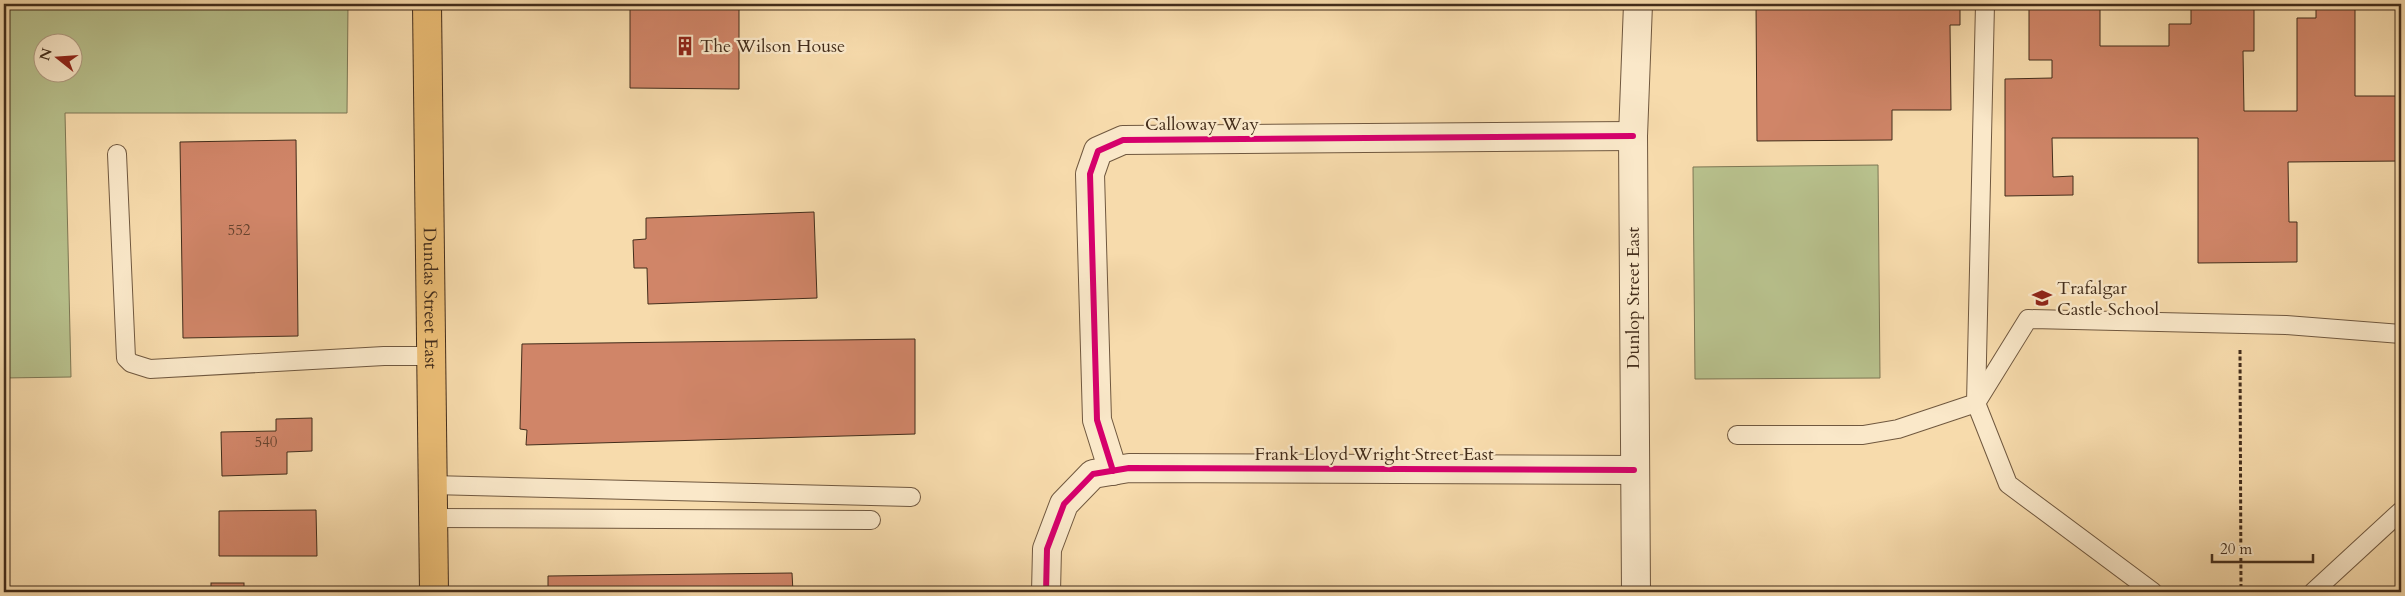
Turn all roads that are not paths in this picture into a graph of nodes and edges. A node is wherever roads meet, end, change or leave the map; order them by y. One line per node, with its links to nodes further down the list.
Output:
1 (427, 4): 7 (main road, Dundas Street East)
2 (1638, 4): 4 (street, Dunlop Street East)
3 (1985, 4): 8 (lane)
4 (1633, 136): 10 (street, Dunlop Street East); 11 (street, Calloway Way)
5 (117, 154): 7 (lane)
6 (2401, 334): 8 (lane)
7 (430, 356): 12 (main road, Dundas Street East)
8 (1976, 402): 9 (lane); 20 (lane)
9 (1737, 435)
10 (1634, 470): 11 (street, Frank Lloyd Wright Street East); 19 (street, Dunlop Street East)
11 (1113, 471): 18 (street, Frank Lloyd Wright Street East)
12 (432, 485): 13 (lane); 15 (main road, Dundas Street East)
13 (911, 497)
14 (2401, 511): 21 (lane)
15 (432, 518): 16 (lane); 17 (main road, Dundas Street East)
16 (871, 520)
17 (434, 592)
18 (1046, 592)
19 (1636, 592)
20 (2153, 592)
21 (2313, 592)

